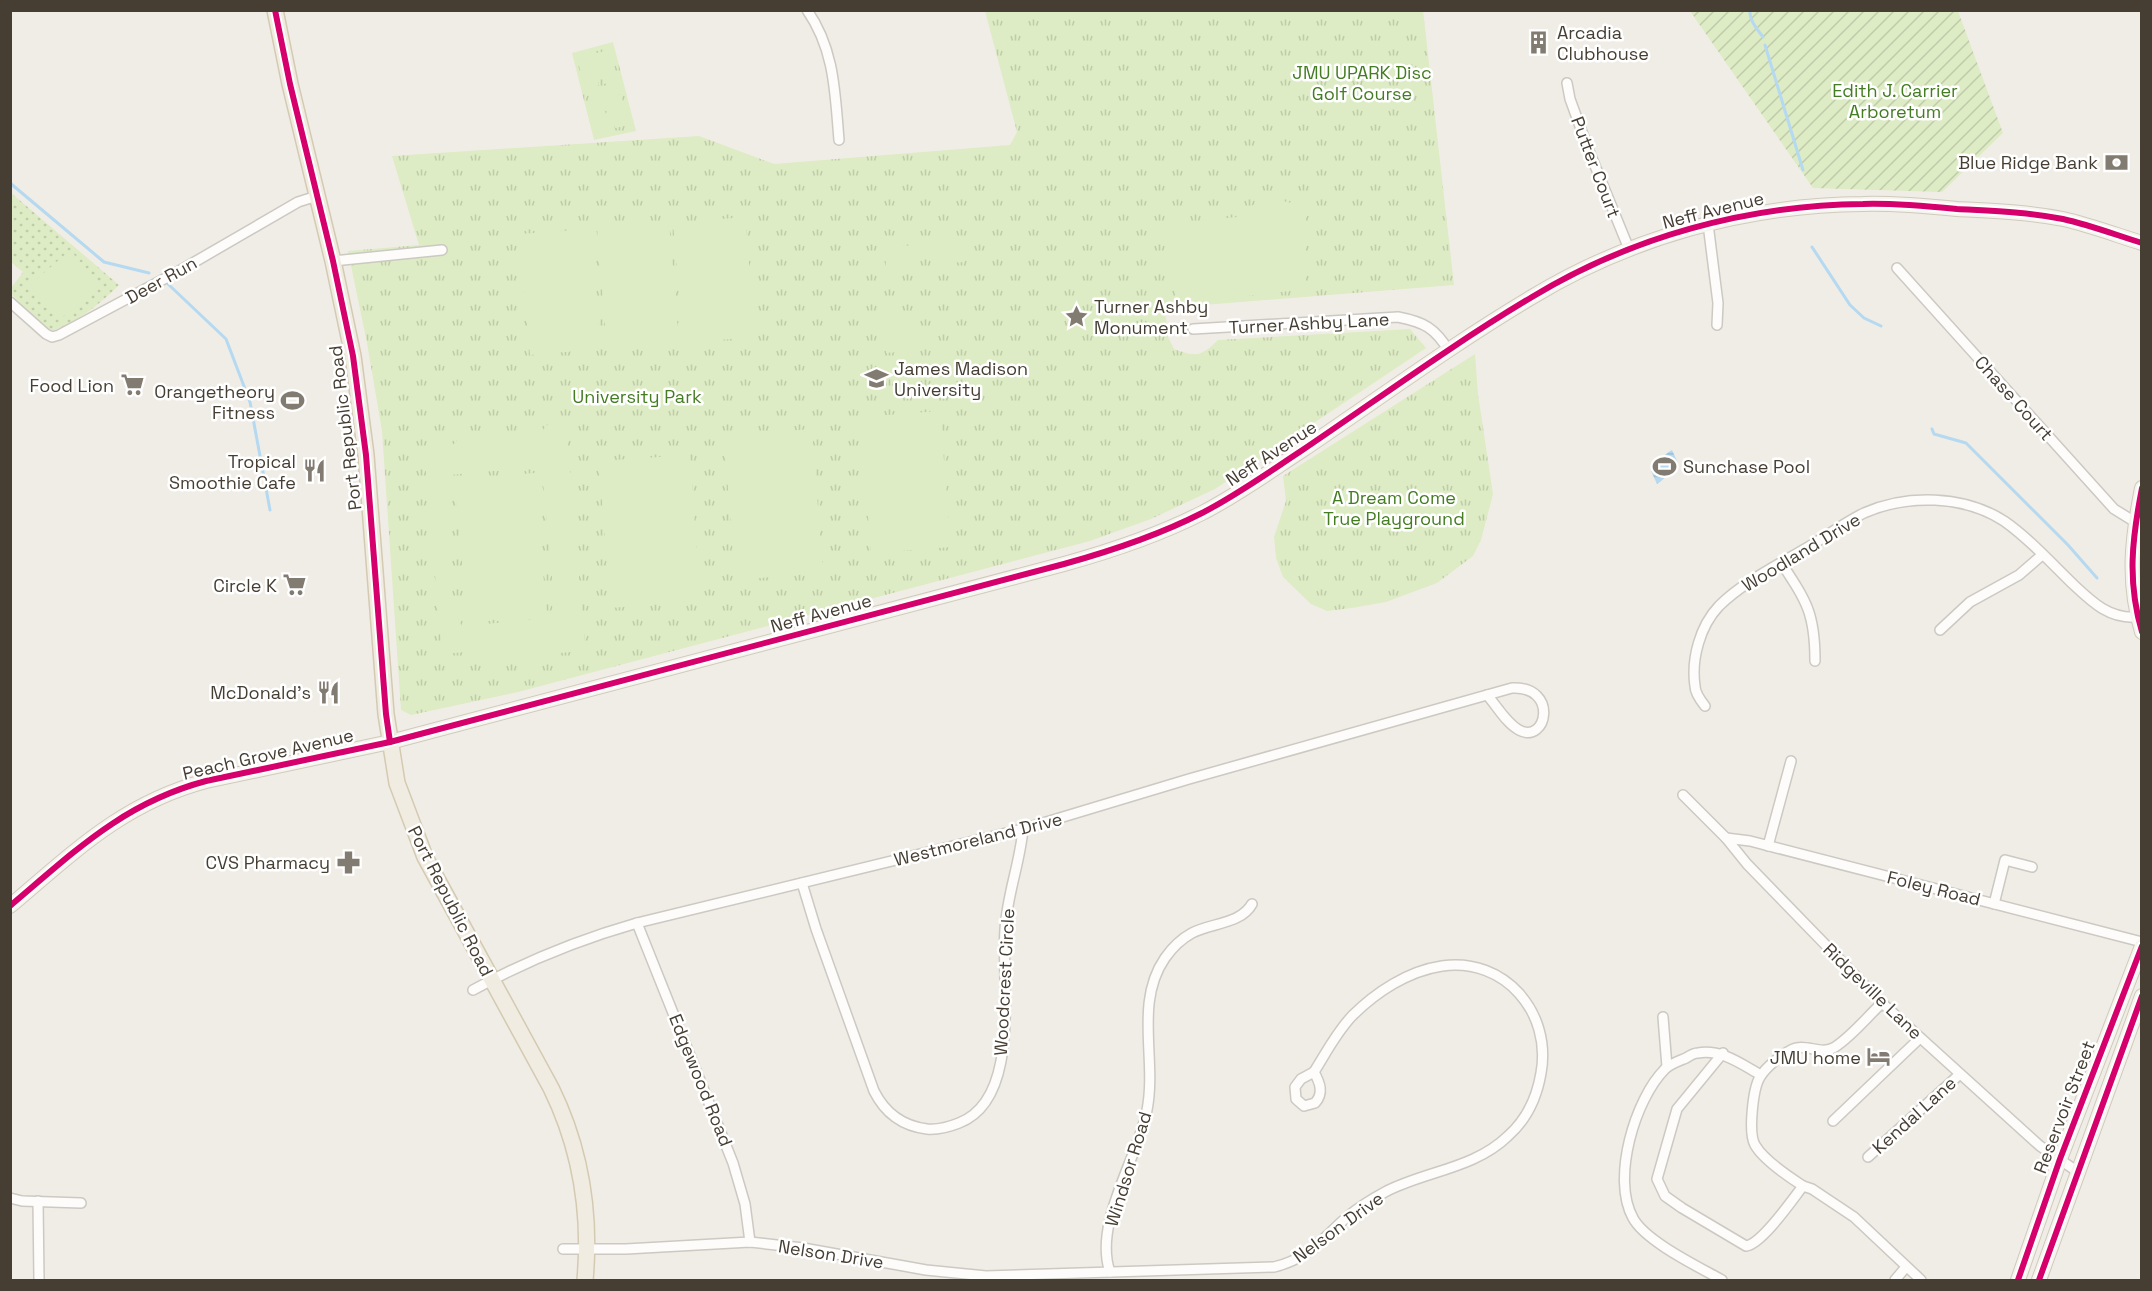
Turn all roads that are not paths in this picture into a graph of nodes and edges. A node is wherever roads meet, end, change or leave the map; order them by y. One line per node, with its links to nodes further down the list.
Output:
1 (275, 10): 5 (main road, Port Republic Road)
2 (807, 10): 4 (street)
3 (1567, 83): 8 (street, Putter Court)
4 (839, 140)
5 (317, 196): 10 (main road, Port Republic Road); 12 (street, Deer Run)
6 (1708, 224): 7 (main road, Neff Avenue); 8 (main road, Neff Avenue); 13 (street)
7 (2142, 243)
8 (1629, 249): 15 (main road, Neff Avenue)
9 (442, 250): 10 (street)
10 (333, 261): 26 (main road, Port Republic Road)
11 (1897, 268): 17 (street, Chase Court)
12 (10, 302)
13 (1717, 325)
14 (1193, 329): 15 (street, Turner Ashby Lane)
15 (1449, 351): 26 (main road, Neff Avenue)
16 (2142, 488): 17 (main road)
17 (2135, 522): 20 (main road)
18 (2042, 555): 19 (street, Woodland Drive); 20 (street, Woodland Drive); 21 (street)
19 (1782, 564): 23 (street); 25 (street, Woodland Drive)
20 (2137, 617): 22 (main road)
21 (1940, 630)
22 (2142, 633)
23 (1815, 662)
24 (1487, 695): 24 (street, Westmoreland Drive); 29 (street, Westmoreland Drive)
25 (1705, 706)
26 (390, 741): 36 (main road, Peach Grove Avenue); 39 (main road, Port Republic Road)
27 (1791, 761): 31 (street)
28 (1683, 795): 30 (street, Ridgeville Lane)
29 (1023, 830): 33 (street, Westmoreland Drive); 33 (street, Woodcrest Circle)
30 (1726, 838): 31 (street, Foley Road); 42 (street, Ridgeville Lane)
31 (1768, 846): 35 (street, Foley Road)
32 (2032, 867): 35 (street)
33 (802, 883): 37 (street, Westmoreland Drive)
34 (1252, 904): 62 (street, Windsor Road)
35 (1994, 904): 38 (street, Foley Road)
36 (10, 906)
37 (637, 922): 39 (street, Westmoreland Drive); 58 (street, Edgewood Road)
38 (2142, 944): 52 (main road, Reservoir Street)
39 (492, 980): 40 (street, Westmoreland Drive); 60 (main road, Port Republic Road)
40 (473, 990)
41 (2142, 996): 53 (main road, Reservoir Street)
42 (1882, 1003): 44 (street, Ridgeville Lane); 49 (street)
43 (1663, 1017): 46 (street)
44 (1920, 1038): 48 (street, Ridgeville Lane); 50 (street)
45 (1723, 1053): 46 (street); 49 (street); 54 (street)
46 (1667, 1067): 65 (street)
47 (1314, 1072): 62 (street, Nelson Drive)
48 (1960, 1074): 51 (street, Kendal Lane); 52 (street, Ridgeville Lane)
49 (1761, 1075): 54 (street)
50 (1833, 1121)
51 (1868, 1157)
52 (2060, 1159): 53 (street, Ridgeville Lane); 68 (main road, Reservoir Street)
53 (2078, 1172): 69 (main road, Reservoir Street)
54 (1803, 1186): 61 (street)
55 (10, 1198): 56 (street)
56 (38, 1201): 57 (street); 63 (street)
57 (81, 1203)
58 (750, 1242): 60 (street, Nelson Drive); 62 (street, Nelson Drive)
59 (563, 1249): 60 (street, Nelson Drive)
60 (587, 1250): 64 (main road, Port Republic Road)
61 (1906, 1267): 66 (street); 67 (street)
62 (1110, 1272)
63 (39, 1281)
64 (585, 1281)
65 (1722, 1281)
66 (1895, 1281)
67 (1921, 1281)
68 (2018, 1281)
69 (2039, 1281)

